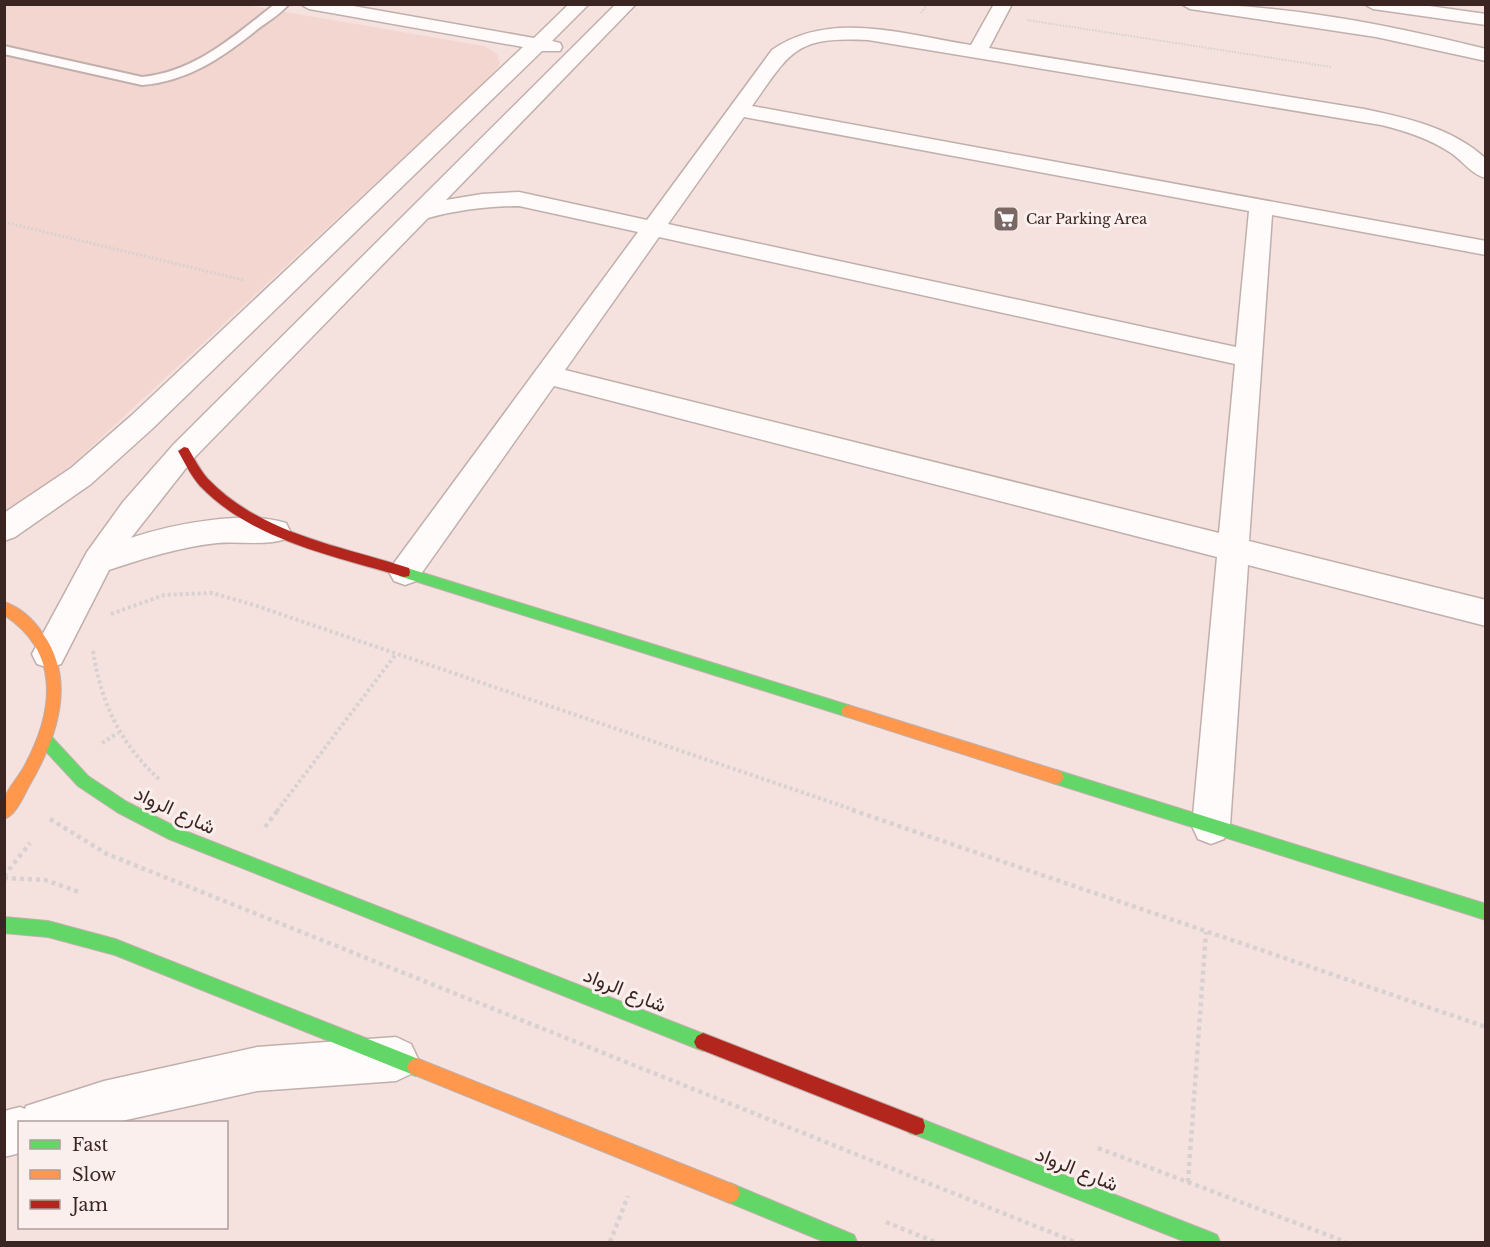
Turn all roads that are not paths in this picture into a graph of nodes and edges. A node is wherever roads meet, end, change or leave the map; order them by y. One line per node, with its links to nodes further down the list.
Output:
1 (283, 4): 13 (lane)
2 (309, 4): 11 (street)
3 (411, 4): 10 (street)
4 (580, 4): 11 (street)
5 (627, 4): 12 (street)
6 (1190, 4): 15 (street)
7 (1373, 4): 9 (street)
8 (1000, 10): 14 (street)
9 (1485, 20)
10 (510, 21)
11 (542, 33): 12 (street); 27 (street)
12 (588, 44): 17 (street)
13 (4, 50)
14 (977, 52): 16 (street); 18 (street)
15 (1485, 55)
16 (738, 110): 20 (street); 22 (street)
17 (486, 167): 19 (street); 21 (street)
18 (1485, 172)
19 (519, 199): 21 (street); 22 (street)
20 (1262, 206): 23 (street); 24 (street)
21 (420, 213): 26 (street)
22 (653, 228): 24 (street); 25 (street)
23 (1485, 248)
24 (1250, 359): 29 (street)
25 (547, 375): 29 (street); 31 (street)
26 (184, 451): 28 (street); 30 (street)
27 (4, 529)
28 (275, 531): 30 (street); 31 (street)
29 (1234, 549): 33 (street); 37 (street)
30 (98, 561): 34 (street)
31 (405, 572): 37 (street)
32 (4, 607): 34 (street)
33 (1485, 613)
34 (49, 654): 35 (street)
35 (46, 741): 36 (street); 43 (street, شارع الرواد)
36 (4, 812)
37 (1211, 826): 38 (street)
38 (1485, 912)
39 (4, 925): 40 (street)
40 (399, 1059): 41 (street); 42 (street)
41 (45, 1121)
42 (847, 1242)
43 (1210, 1242)

